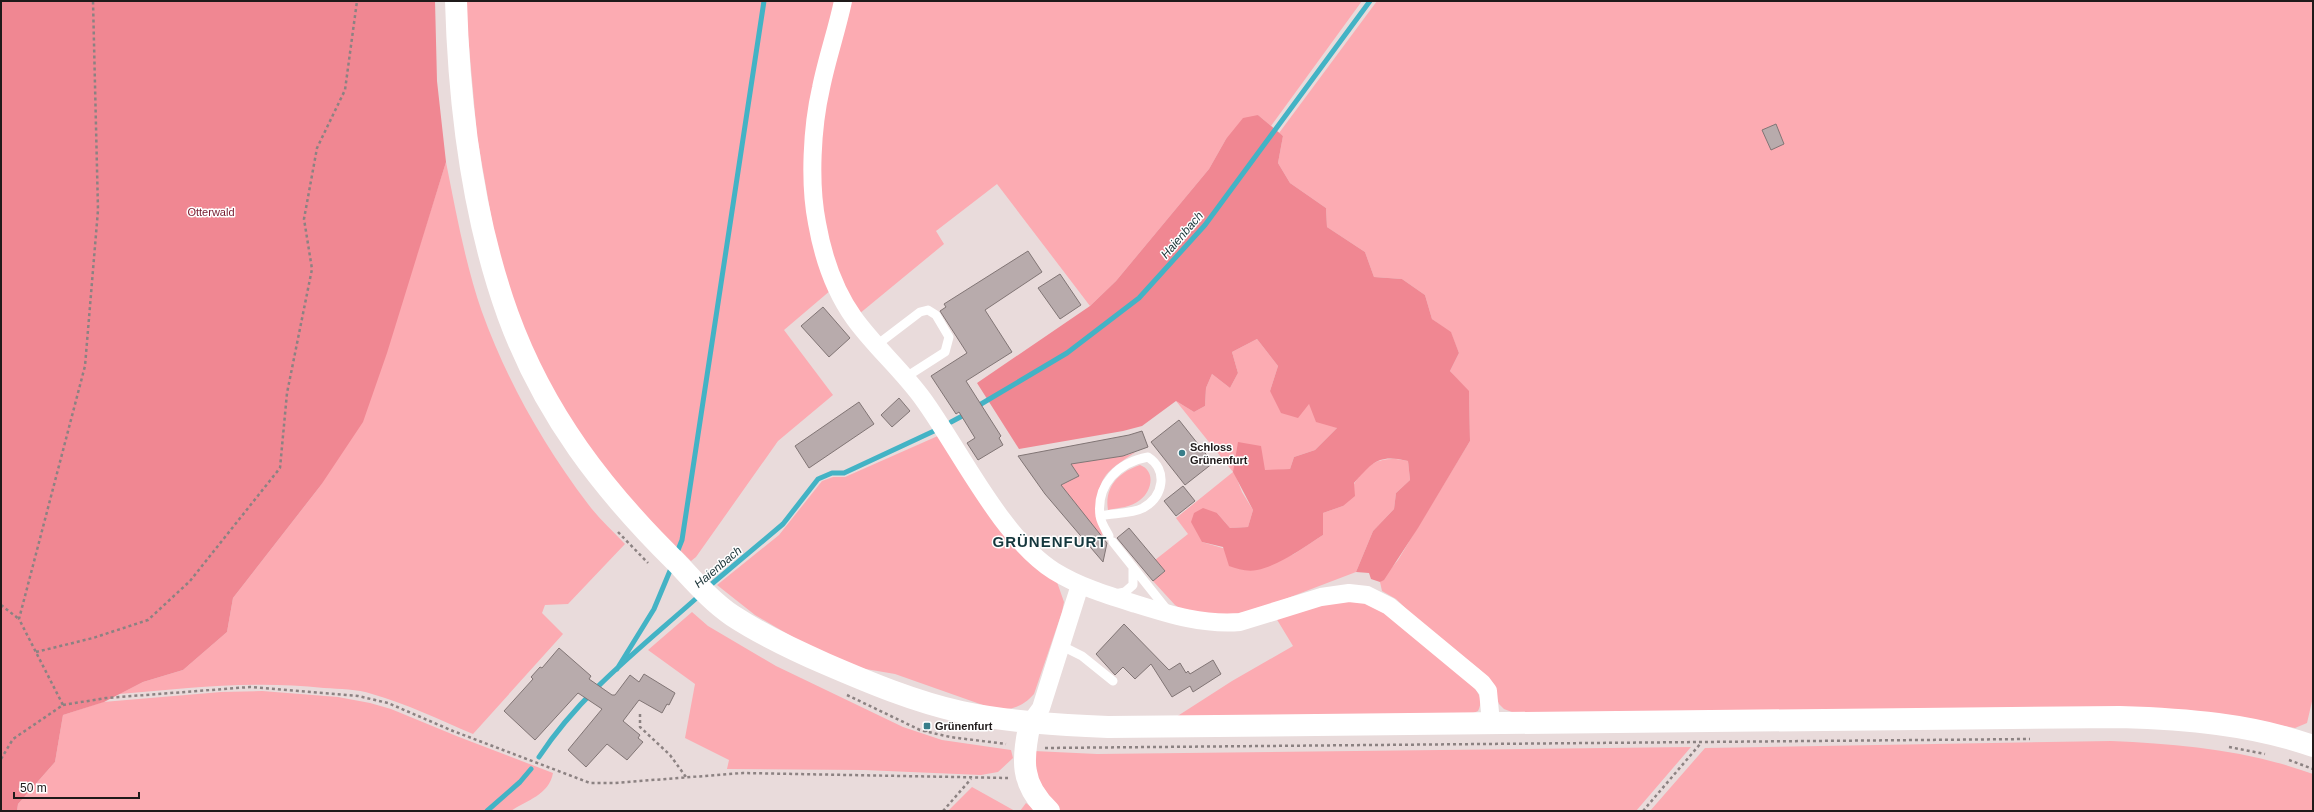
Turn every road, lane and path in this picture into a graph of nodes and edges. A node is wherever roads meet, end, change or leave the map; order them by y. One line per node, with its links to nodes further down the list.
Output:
1 (93, 1): 13 (path)
2 (356, 1): 15 (path)
3 (456, 1): 20 (street)
4 (843, 1): 5 (street)
5 (878, 344): 6 (street); 6 (lane)
6 (906, 377): 9 (street)
7 (1100, 516): 7 (lane); 8 (lane)
8 (1133, 567): 10 (lane); 12 (lane)
9 (1080, 585): 10 (street); 14 (street)
10 (1106, 596): 12 (street)
11 (1, 606): 13 (path)
12 (1172, 615): 21 (street)
13 (18, 619): 15 (path)
14 (1060, 645): 16 (lane); 20 (street)
15 (36, 652): 17 (path)
16 (1113, 681)
17 (63, 705): 25 (path); 26 (path)
18 (640, 714): 26 (path)
19 (1702, 721): 21 (street); 24 (street); 31 (path)
20 (1030, 723): 21 (street); 27 (street)
21 (1492, 723)
22 (927, 726): 23 (path)
23 (926, 732)
24 (2313, 746)
25 (1, 758)
26 (686, 778): 28 (path)
27 (1026, 778): 28 (path); 30 (street)
28 (971, 779): 29 (path)
29 (943, 811)
30 (1049, 811)
31 (1643, 811)

